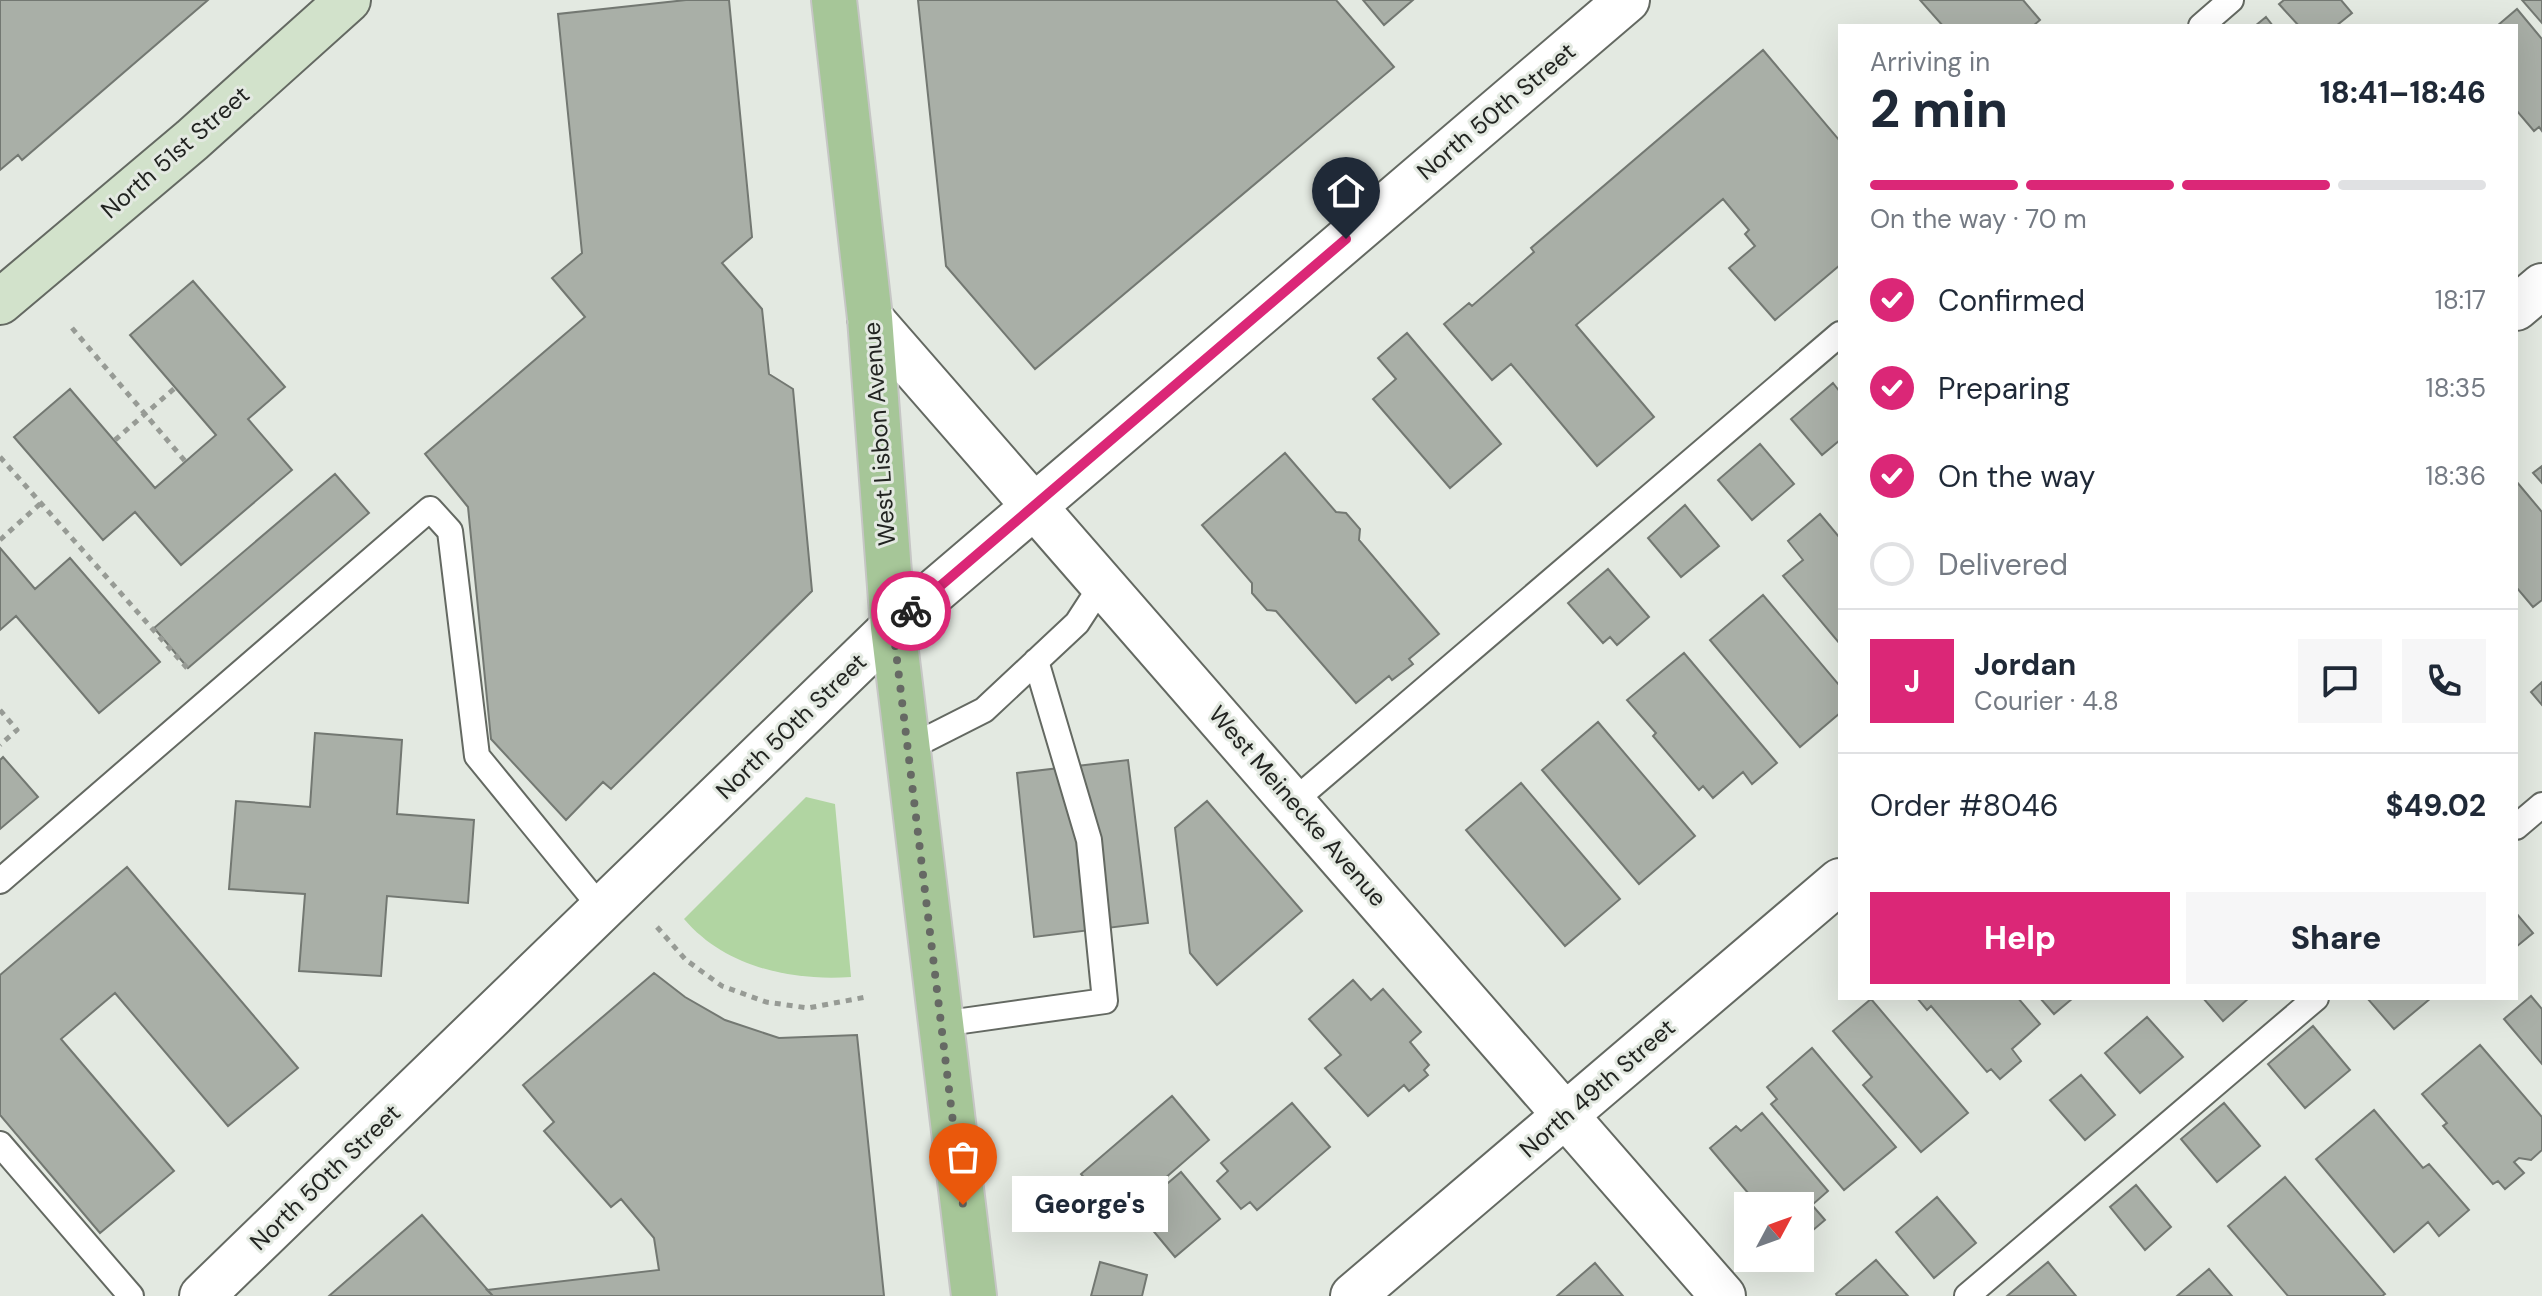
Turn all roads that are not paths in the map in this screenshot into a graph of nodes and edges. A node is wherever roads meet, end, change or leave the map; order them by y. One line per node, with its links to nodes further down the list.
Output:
1 (348, 0): 7 (street, North 51st Street)
2 (834, 0): 9 (main road, West Lisbon Avenue)
3 (1627, 0): 11 (street, North 50th Street)
4 (2231, 0): 5 (lane)
5 (2203, 24)
6 (2542, 286): 8 (street)
7 (0, 302)
8 (2518, 306)
9 (870, 318): 11 (street, West Meinecke Avenue); 13 (main road, West Lisbon Avenue)
10 (1838, 336): 16 (lane)
11 (1035, 504): 12 (street, West Meinecke Avenue); 13 (street, North 50th Street)
12 (1103, 583): 14 (lane); 16 (street, West Meinecke Avenue)
13 (893, 627): 15 (main road, West Lisbon Avenue); 21 (street, North 50th Street)
14 (1036, 661): 15 (lane); 23 (lane)
15 (907, 749): 23 (main road, West Lisbon Avenue)
16 (1294, 801): 24 (street, West Meinecke Avenue)
17 (2542, 805): 18 (lane)
18 (2518, 825)
19 (0, 881): 21 (lane)
20 (1838, 883): 24 (street, North 49th Street)
21 (602, 909): 27 (street, North 50th Street)
22 (2314, 1000): 31 (lane)
23 (941, 1024): 28 (main road, West Lisbon Avenue)
24 (1567, 1114): 29 (street, North 49th Street); 30 (street, West Meinecke Avenue)
25 (0, 1144): 26 (lane)
26 (131, 1296)
27 (202, 1296)
28 (974, 1296)
29 (1353, 1296)
30 (1723, 1296)
31 (1967, 1296)

